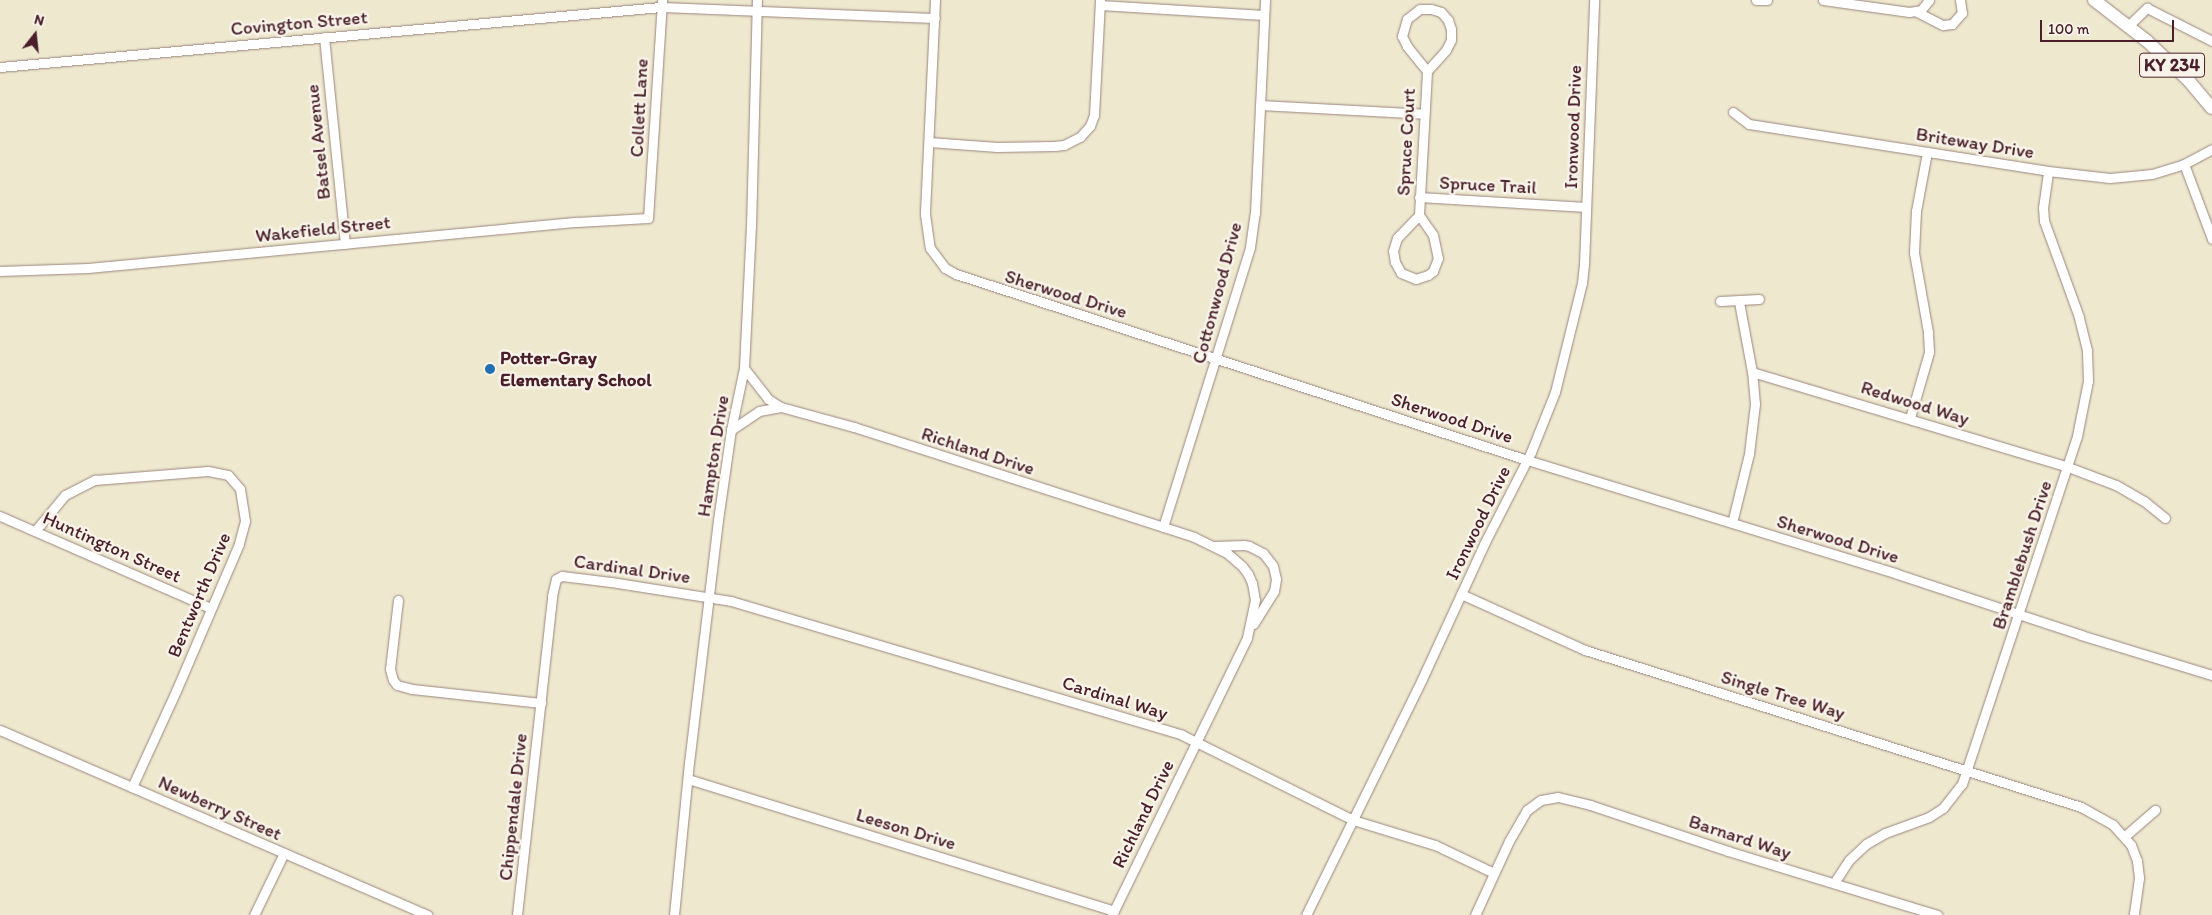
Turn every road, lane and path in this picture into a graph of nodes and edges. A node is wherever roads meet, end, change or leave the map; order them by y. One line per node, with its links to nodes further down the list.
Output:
1 (757, 0): 14 (street, Hampton Drive)
2 (935, 0): 17 (street, Sherwood Drive)
3 (1265, 0): 16 (street, Cottonwood Drive)
4 (1594, 0): 33 (street, Ironwood Drive)
5 (1756, 0): 6 (street)
6 (1767, 0)
7 (1823, 0): 15 (street)
8 (1929, 0): 15 (street)
9 (1960, 0): 15 (street)
10 (2094, 0): 18 (main road, KY 234)
11 (1100, 3): 16 (street); 27 (street)
12 (662, 4): 14 (street, Covington Street); 19 (street, Covington Street); 35 (street, Collett Lane)
13 (2149, 4): 18 (street); 20 (street)
14 (757, 10): 17 (street, Covington Street); 43 (street, Hampton Drive)
15 (1917, 12)
16 (1264, 15): 23 (street, Cottonwood Drive)
17 (935, 18): 27 (street, Sherwood Drive)
18 (2127, 27): 24 (main road, KY 234)
19 (324, 37): 21 (street, Covington Street); 37 (street, Batsel Avenue)
20 (2212, 41)
21 (0, 67)
22 (1428, 71): 22 (street); 26 (street, Spruce Court)
23 (1260, 105): 26 (street); 42 (street, Cottonwood Drive)
24 (2212, 108)
25 (1733, 112): 29 (street, Briteway Drive)
26 (1424, 114): 32 (street, Spruce Court)
27 (929, 142): 42 (street, Sherwood Drive)
28 (2212, 149): 30 (street, Briteway Drive)
29 (1927, 152): 31 (street, Briteway Drive); 46 (street)
30 (2184, 164): 31 (street, Briteway Drive); 36 (street)
31 (2048, 171): 49 (street, Bramblebush Drive)
32 (1419, 197): 33 (street, Spruce Trail); 34 (street, Spruce Court)
33 (1586, 207): 48 (street, Ironwood Drive)
34 (1419, 215): 34 (street)
35 (648, 218): 37 (street, Wakefield Street)
36 (2212, 239)
37 (345, 244): 38 (street, Wakefield Street)
38 (0, 271)
39 (1759, 299): 41 (street)
40 (1720, 301): 41 (street)
41 (1739, 302): 44 (street)
42 (1216, 358): 48 (street, Sherwood Drive); 53 (street, Cottonwood Drive)
43 (744, 368): 45 (street, Richland Drive); 47 (street, Hampton Drive)
44 (1752, 372): 46 (street, Redwood Way); 52 (street)
45 (782, 407): 47 (street, Richland Drive); 53 (street, Richland Drive)
46 (1910, 418): 49 (street, Redwood Way)
47 (731, 430): 57 (street, Hampton Drive)
48 (1527, 460): 52 (street, Sherwood Drive); 56 (street, Ironwood Drive)
49 (2068, 467): 51 (street, Redwood Way); 60 (street, Bramblebush Drive)
50 (0, 516): 54 (street, Huntington Street)
51 (2165, 518)
52 (1732, 523): 60 (street, Sherwood Drive)
53 (1163, 527): 55 (street, Richland Drive)
54 (35, 531): 59 (street, Huntington Street); 59 (street, Bentworth Drive)
55 (1214, 546): 61 (street, Richland Drive); 61 (street)
56 (1461, 594): 66 (street, Single Tree Way); 70 (street, Ironwood Drive)
57 (710, 596): 63 (street, Cardinal Drive); 65 (street, Cardinal Way); 67 (street, Hampton Drive)
58 (398, 600): 63 (street)
59 (212, 608): 68 (street, Bentworth Drive)
60 (2020, 614): 62 (street, Sherwood Drive); 66 (street, Bramblebush Drive)
61 (1251, 626): 65 (street, Richland Drive)
62 (2212, 676)
63 (541, 703): 79 (street, Chippendale Drive)
64 (0, 730): 68 (street, Newberry Street)
65 (1196, 741): 70 (street, Cardinal Way); 75 (street, Richland Drive)
66 (1968, 771): 71 (street, Single Tree Way); 74 (street, Bramblebush Drive)
67 (688, 779): 75 (street, Leeson Drive); 80 (street, Hampton Drive)
68 (132, 787): 72 (street, Newberry Street)
69 (2156, 810): 71 (street)
70 (1353, 820): 73 (street, Cardinal Way); 81 (street, Ironwood Drive)
71 (2125, 836): 76 (street)
72 (284, 853): 77 (street); 78 (street, Newberry Street)
73 (1494, 873): 74 (street, Barnard Way); 82 (street)
74 (1834, 883): 83 (street, Barnard Way)
75 (1113, 913)
76 (2134, 914)
77 (254, 915)
78 (428, 915)
79 (517, 915)
80 (674, 915)
81 (1306, 915)
82 (1475, 915)
83 (1937, 915)

